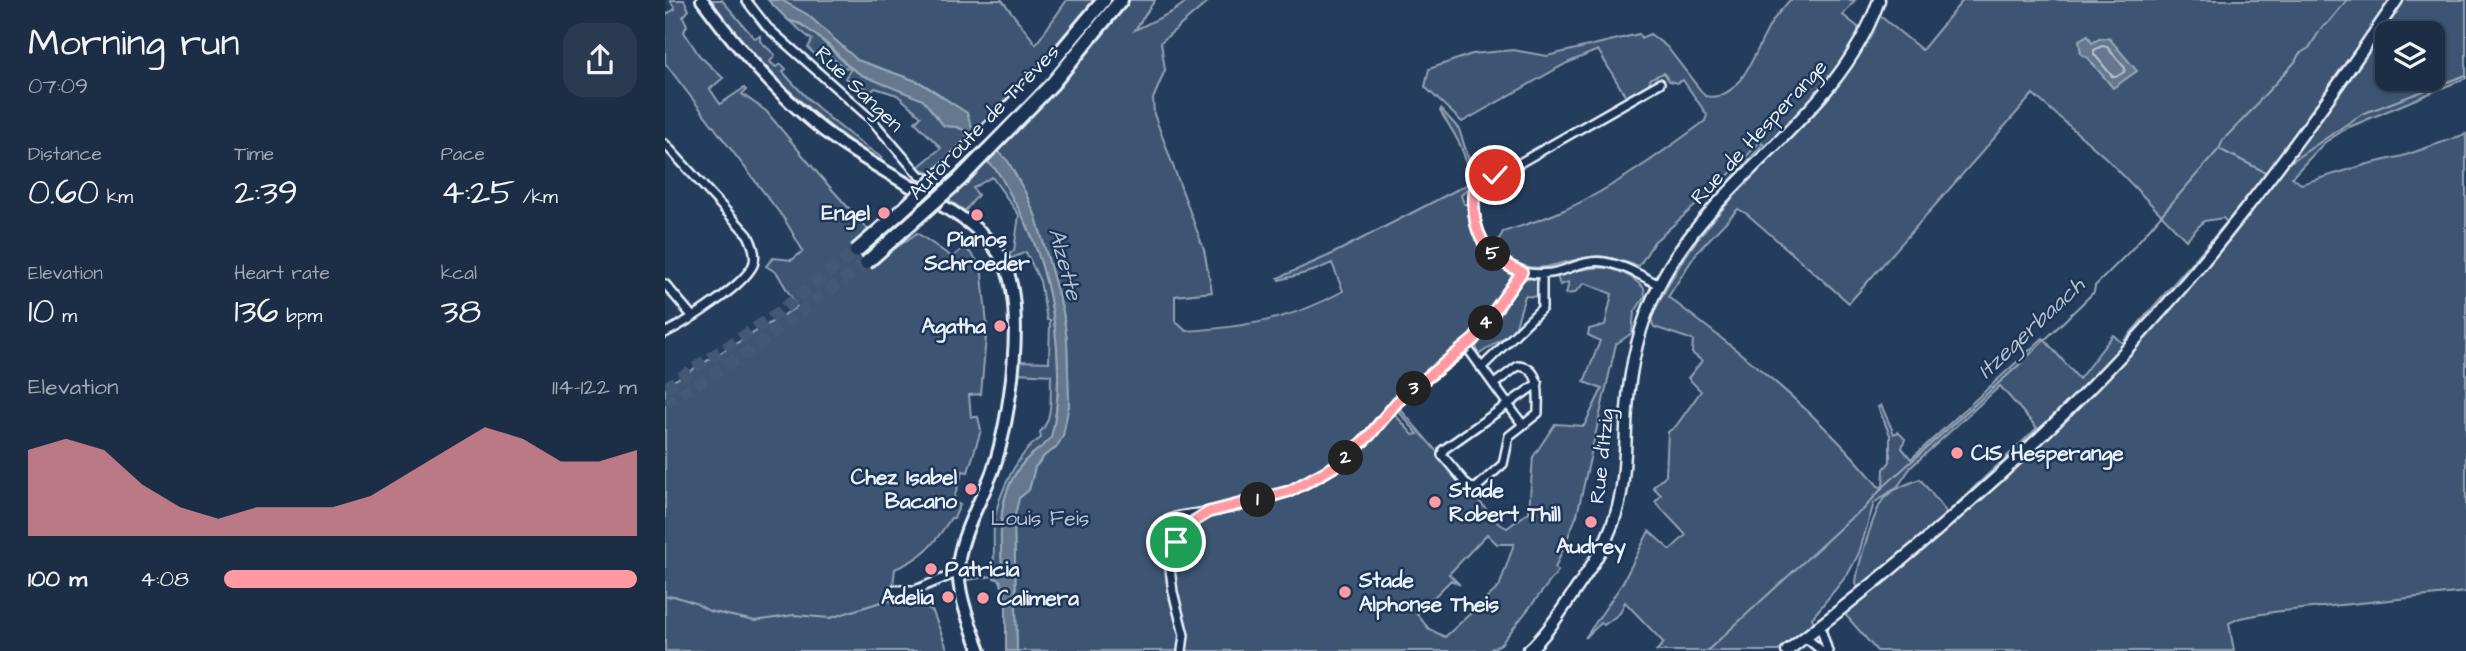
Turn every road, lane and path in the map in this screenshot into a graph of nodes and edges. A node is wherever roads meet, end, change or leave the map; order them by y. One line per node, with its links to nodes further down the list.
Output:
1 (702, 0): 9 (main road)
2 (746, 0): 9 (street, Rue Sangen)
3 (1104, 0): 10 (highway, Autoroute de Trèves, bridge)
4 (1121, 0): 11 (highway, Autoroute de Trèves, bridge)
5 (1879, 0): 15 (main road, Rue de Hesperange)
6 (2397, 0): 30 (main road)
7 (1660, 83): 12 (street)
8 (665, 144): 16 (street)
9 (931, 199): 28 (main road)
10 (856, 251)
11 (866, 263)
12 (1522, 272): 15 (street); 18 (street)
13 (1542, 279): 19 (street)
14 (665, 284): 16 (street)
15 (1659, 285): 34 (main road, Rue d'Itzig)
16 (693, 317): 17 (street)
17 (665, 333)
18 (1467, 347): 19 (street); 24 (street)
19 (1481, 368): 21 (street)
20 (1538, 383): 21 (street); 22 (street); 23 (street)
21 (1494, 384): 22 (street)
22 (1508, 404): 23 (street); 23 (street)
23 (1523, 425)
24 (1209, 512): 25 (street); 26 (street)
25 (1173, 518): 26 (street); 27 (street)
26 (1188, 529): 27 (street)
27 (1169, 540): 33 (street)
28 (959, 572): 29 (street); 32 (main road)
29 (893, 590)
30 (1820, 626): 31 (main road); 37 (street)
31 (1805, 637): 35 (main road); 36 (street)
32 (980, 651)
33 (1182, 651)
34 (1528, 651)
35 (1787, 651)
36 (1822, 651)
37 (1828, 651)

